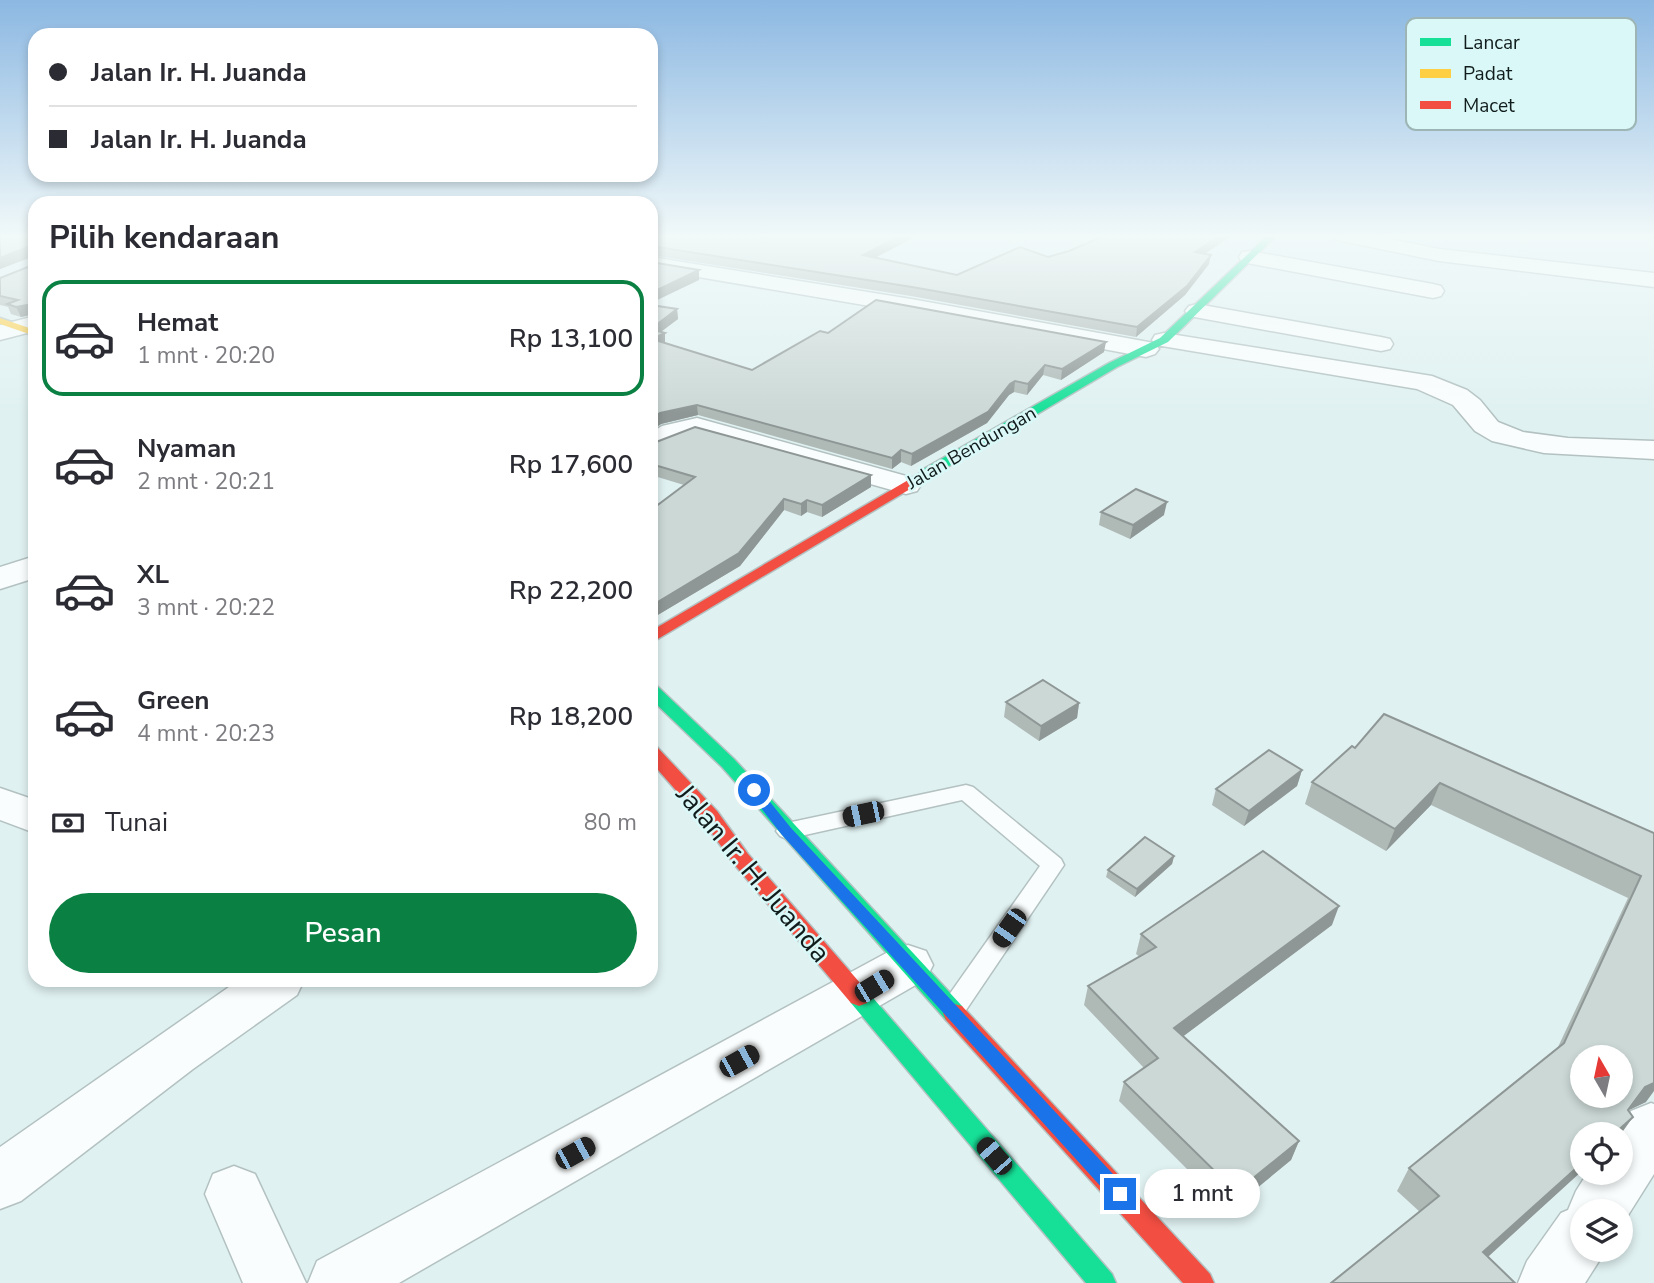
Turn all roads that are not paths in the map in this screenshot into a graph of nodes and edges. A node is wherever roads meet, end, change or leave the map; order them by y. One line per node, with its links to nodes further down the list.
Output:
1 (842, 295): 4 (street)
2 (1213, 295): 3 (main road, Jalan Bendungan)
3 (1197, 311): 4 (main road, Jalan Bendungan); 5 (street)
4 (1155, 344): 7 (street); 8 (main road, Jalan Bendungan)
5 (1381, 344)
6 (658, 441): 8 (street)
7 (1654, 450)
8 (905, 485): 11 (main road, Jalan Bendungan)
9 (28, 569): 10 (street)
10 (0, 579)
11 (658, 634)
12 (658, 697): 16 (main road, Jalan Ir. H. Juanda)
13 (658, 759): 19 (main road, Jalan Ir. H. Juanda)
14 (0, 803): 15 (street)
15 (28, 814)
16 (787, 831): 17 (main road, Jalan Ir. H. Juanda); 20 (lane)
17 (908, 965): 19 (street); 20 (main road, Jalan Ir. H. Juanda)
18 (269, 987): 22 (street)
19 (857, 996): 27 (street); 28 (main road, Jalan Ir. H. Juanda)
20 (951, 1012): 29 (main road, Jalan Ir. H. Juanda)
21 (1651, 1129): 24 (street)
22 (0, 1181)
23 (234, 1194): 26 (street)
24 (1605, 1199)
25 (1570, 1252): 30 (street)
26 (275, 1283)
27 (339, 1283)
28 (1103, 1283)
29 (1201, 1283)
30 (1549, 1283)

